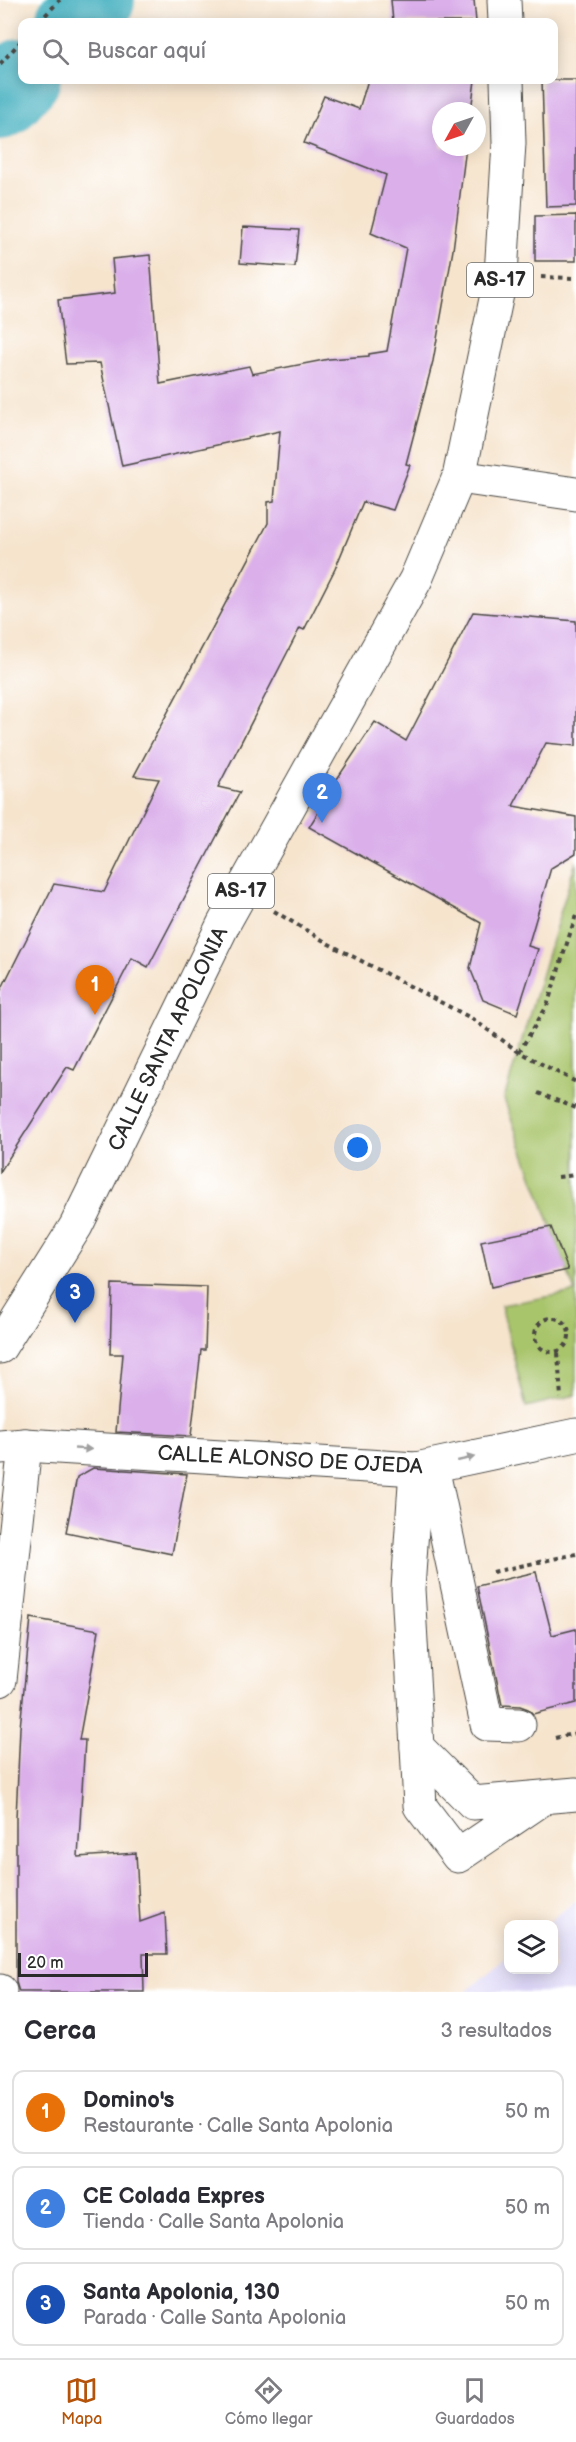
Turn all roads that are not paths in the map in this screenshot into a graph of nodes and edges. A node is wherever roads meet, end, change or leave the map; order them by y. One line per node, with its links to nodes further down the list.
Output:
1 (504, 0): 2 (street)
2 (505, 18)
3 (507, 84): 4 (street, CALLE SANTA APOLONIA / AS-17)
4 (459, 477): 5 (street); 6 (street, CALLE SANTA APOLONIA / AS-17)
5 (576, 494)
6 (0, 1347)
7 (576, 1435): 9 (street, CALLE ALONSO DE OJEDA, one-way to 7)
8 (13, 1446): 9 (street, CALLE ALONSO DE OJEDA, one-way to 9); 10 (street)
9 (424, 1468): 11 (street); 12 (street)
10 (0, 1680)
11 (519, 1725)
12 (417, 1747): 14 (street); 14 (street)
13 (576, 1794): 14 (street)
14 (544, 1798)

